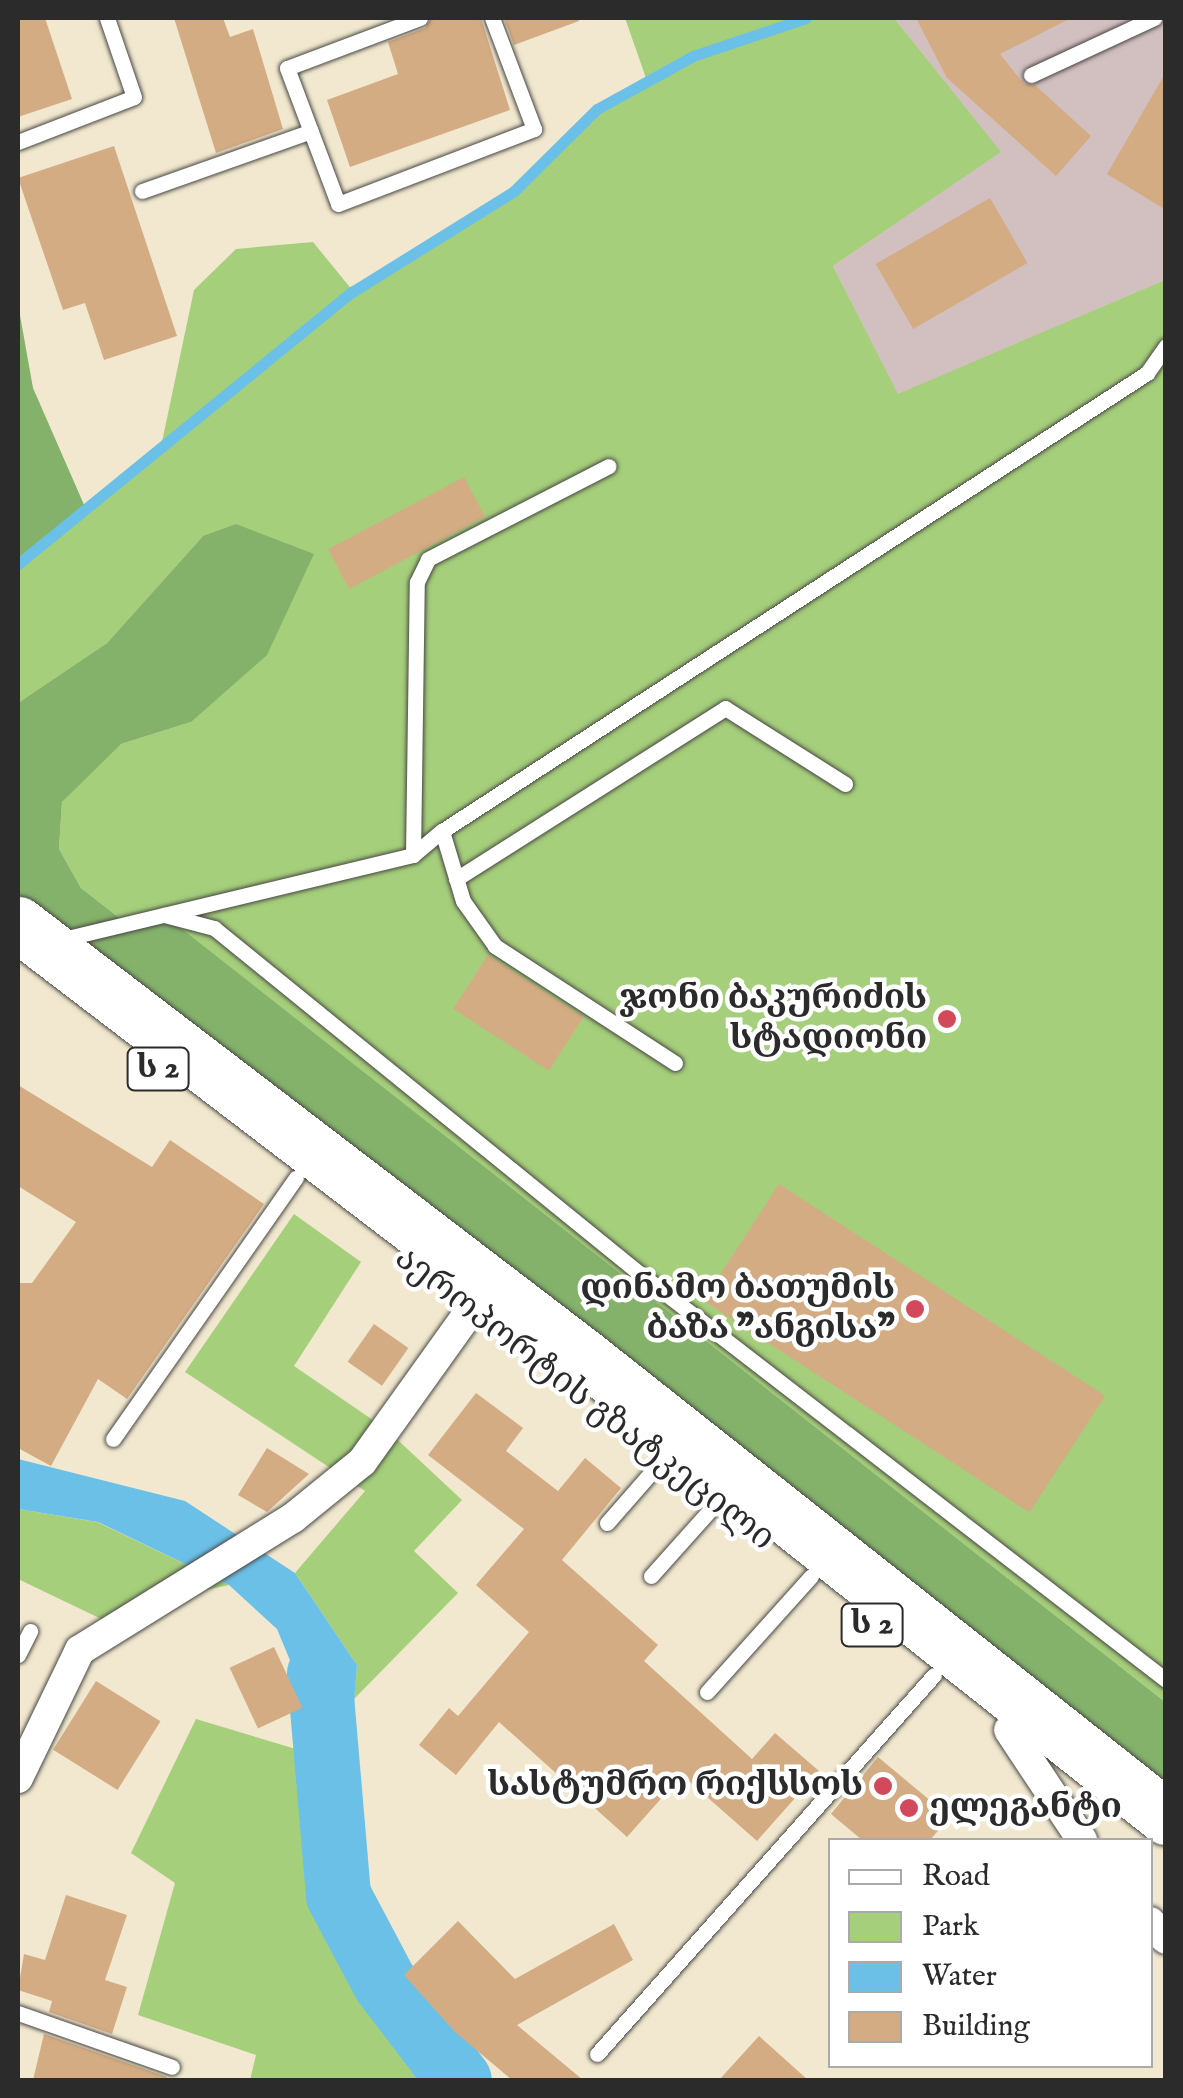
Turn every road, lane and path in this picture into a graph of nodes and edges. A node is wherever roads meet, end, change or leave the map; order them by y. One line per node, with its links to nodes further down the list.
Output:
1 (107, 18): 7 (lane)
2 (420, 18): 6 (lane)
3 (492, 18): 6 (lane)
4 (1154, 18): 5 (lane)
5 (1031, 75)
6 (311, 132): 8 (lane)
7 (18, 142)
8 (142, 192)
9 (1166, 346): 12 (lane)
10 (609, 466): 13 (lane)
11 (846, 784): 14 (lane)
12 (442, 831): 13 (lane); 14 (lane)
13 (413, 855): 15 (lane)
14 (456, 879): 17 (lane)
15 (164, 916): 16 (lane); 29 (lane)
16 (26, 942): 18 (highway, აეროპორტის გზატკეცილი / ს 2); 33 (highway, აეროპორტის გზატკეცილი / ს 2)
17 (675, 1063)
18 (296, 1178): 19 (highway, აეროპორტის გზატკეცილი / ს 2); 20 (lane)
19 (471, 1310): 21 (highway, აეროპორტის გზატკეცილი / ს 2); 32 (street)
20 (113, 1439)
21 (664, 1458): 22 (highway, აეროპორტის გზატკეცილი / ს 2); 23 (lane)
22 (718, 1501): 24 (lane); 25 (highway, აეროპორტის გზატკეცილი / ს 2)
23 (607, 1523)
24 (651, 1576)
25 (812, 1576): 28 (highway, აეროპორტის გზატკეცილი / ს 2); 30 (lane)
26 (30, 1631): 27 (lane)
27 (18, 1655)
28 (934, 1676): 31 (highway, აეროპორტის გზატკეცილი / ს 2); 37 (lane)
29 (1166, 1680)
30 (706, 1692)
31 (1008, 1730): 34 (street); 35 (highway, აეროპორტის გზატკეცილი / ს 2)
32 (19, 1770)
33 (1166, 1816)
34 (1081, 1838)
35 (1146, 1838)
36 (18, 2013): 38 (lane)
37 (597, 2054)
38 (172, 2067)

